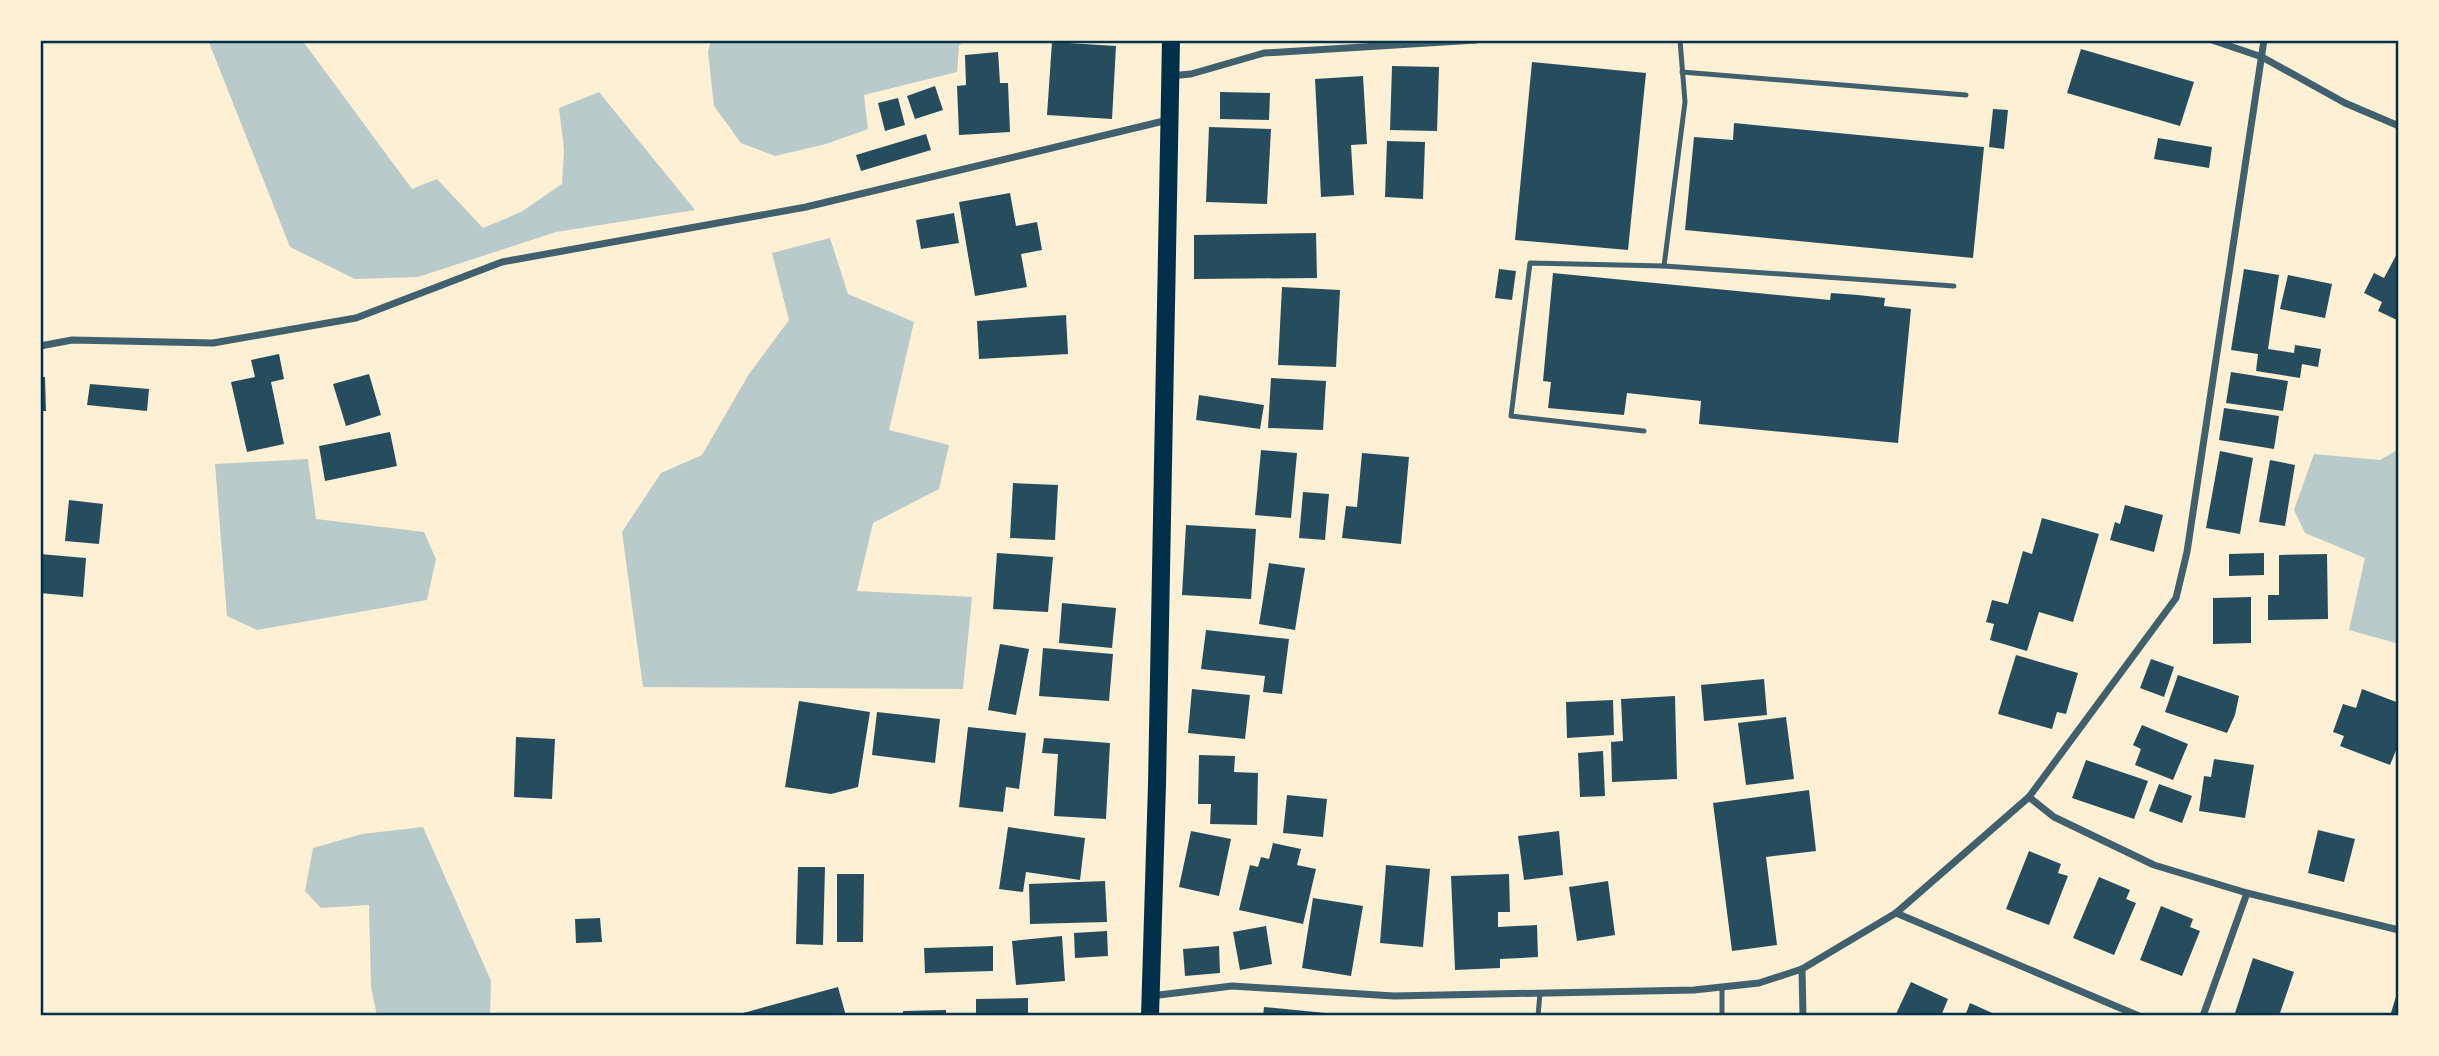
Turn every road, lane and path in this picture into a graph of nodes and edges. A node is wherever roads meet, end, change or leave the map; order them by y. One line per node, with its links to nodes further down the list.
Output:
1 (1171, 40): 8 (main road)
2 (1476, 40): 8 (street)
3 (1679, 40): 7 (lane)
4 (2212, 40): 6 (street)
5 (2264, 40): 6 (street)
6 (2262, 57): 11 (street); 16 (street)
7 (1682, 72): 9 (lane); 12 (lane)
8 (1170, 76): 10 (main road)
9 (1966, 94)
10 (1169, 120): 14 (street); 23 (main road)
11 (2399, 126)
12 (1664, 266): 13 (lane); 15 (lane)
13 (1954, 286)
14 (40, 346)
15 (1644, 431)
16 (2029, 797): 17 (street); 18 (street)
17 (2247, 893): 19 (street); 29 (street)
18 (1896, 913): 20 (street); 28 (street)
19 (2399, 930)
20 (1802, 969): 21 (street); 27 (street)
21 (1722, 987): 22 (street); 26 (lane)
22 (1540, 993): 23 (street); 25 (lane)
23 (1150, 996): 24 (main road)
24 (1150, 1016)
25 (1538, 1016)
26 (1722, 1016)
27 (1803, 1016)
28 (2139, 1016)
29 (2203, 1016)

